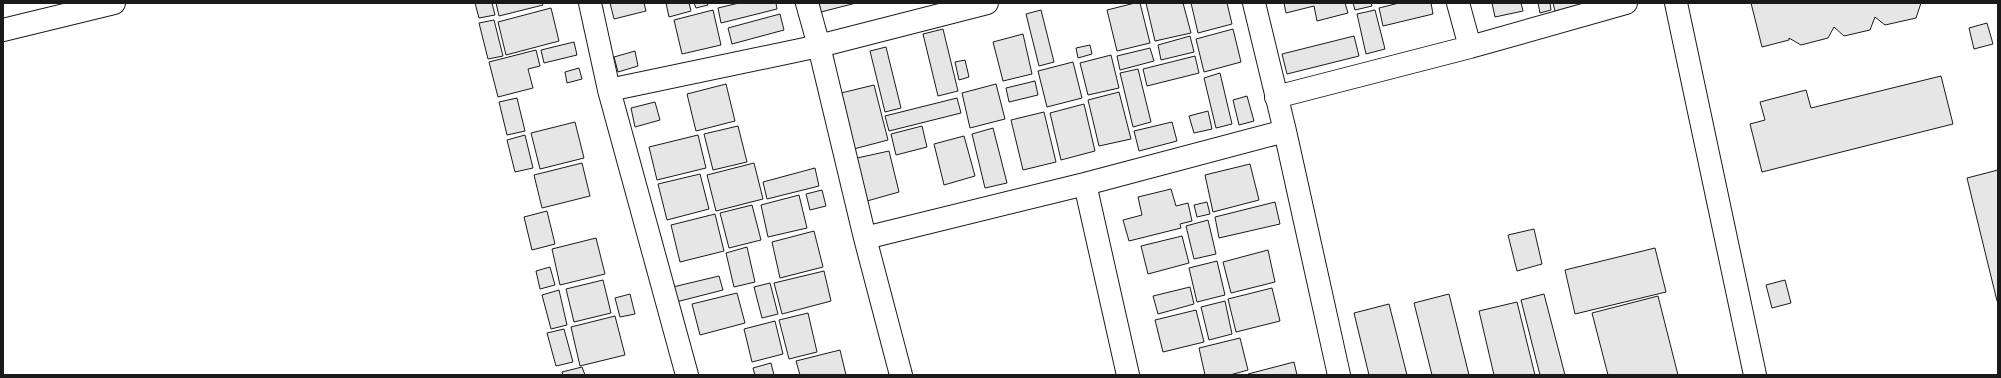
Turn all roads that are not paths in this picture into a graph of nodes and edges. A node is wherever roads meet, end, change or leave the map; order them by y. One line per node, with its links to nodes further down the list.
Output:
1 (114, 3): 9 (street)
2 (590, 3): 12 (street)
3 (807, 3): 10 (street)
4 (987, 3): 10 (street)
5 (1254, 3): 13 (street)
6 (1458, 3): 11 (street)
7 (1626, 3): 11 (street)
8 (1676, 3): 21 (street)
9 (3, 30)
10 (819, 46): 12 (street); 16 (street)
11 (1470, 47): 13 (street)
12 (609, 90): 17 (street)
13 (1276, 97): 14 (street)
14 (1285, 131): 15 (street); 20 (street)
15 (1085, 184): 16 (street); 19 (street)
16 (865, 238): 18 (street)
17 (687, 375)
18 (901, 375)
19 (1128, 375)
20 (1339, 375)
21 (1755, 375)

